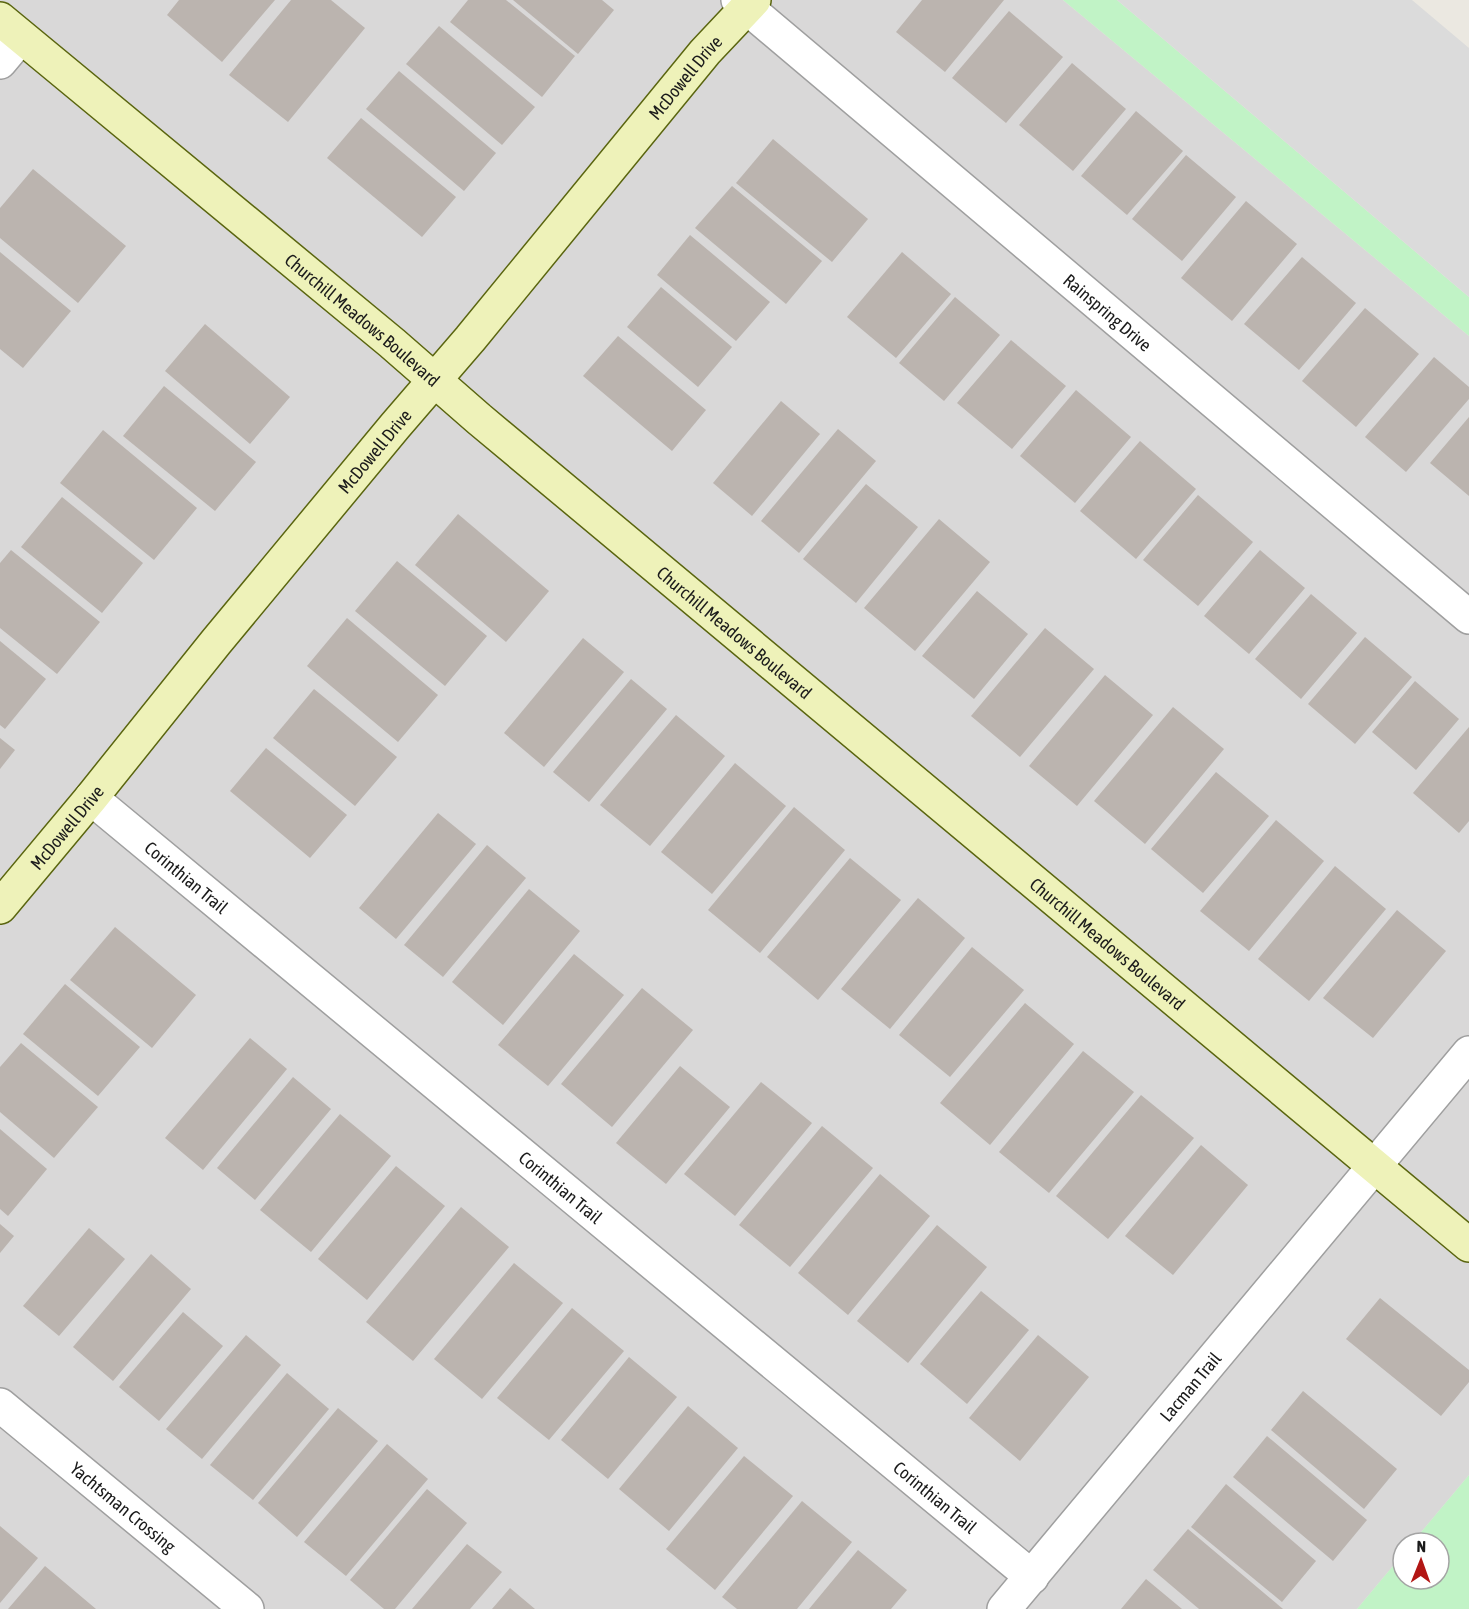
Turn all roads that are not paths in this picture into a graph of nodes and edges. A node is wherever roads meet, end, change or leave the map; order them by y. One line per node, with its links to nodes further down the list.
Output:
1 (746, 2): 4 (street, McDowell Drive); 5 (street, Rainspring Drive)
2 (11, 28): 3 (street); 4 (street, Churchill Meadows Boulevard)
3 (0, 62)
4 (435, 381): 6 (street, McDowell Drive); 9 (street, Churchill Meadows Boulevard)
5 (1469, 616)
6 (91, 798): 7 (street, McDowell Drive); 12 (street, Corinthian Trail)
7 (0, 907)
8 (1469, 1053): 9 (street, Lacman Trail)
9 (1375, 1166): 10 (street, Churchill Meadows Boulevard); 12 (street, Lacman Trail)
10 (1469, 1245)
11 (0, 1404): 13 (street, Yachtsman Crossing)
12 (1032, 1577): 14 (street, Lacman Trail)
13 (247, 1609)
14 (1004, 1609)

